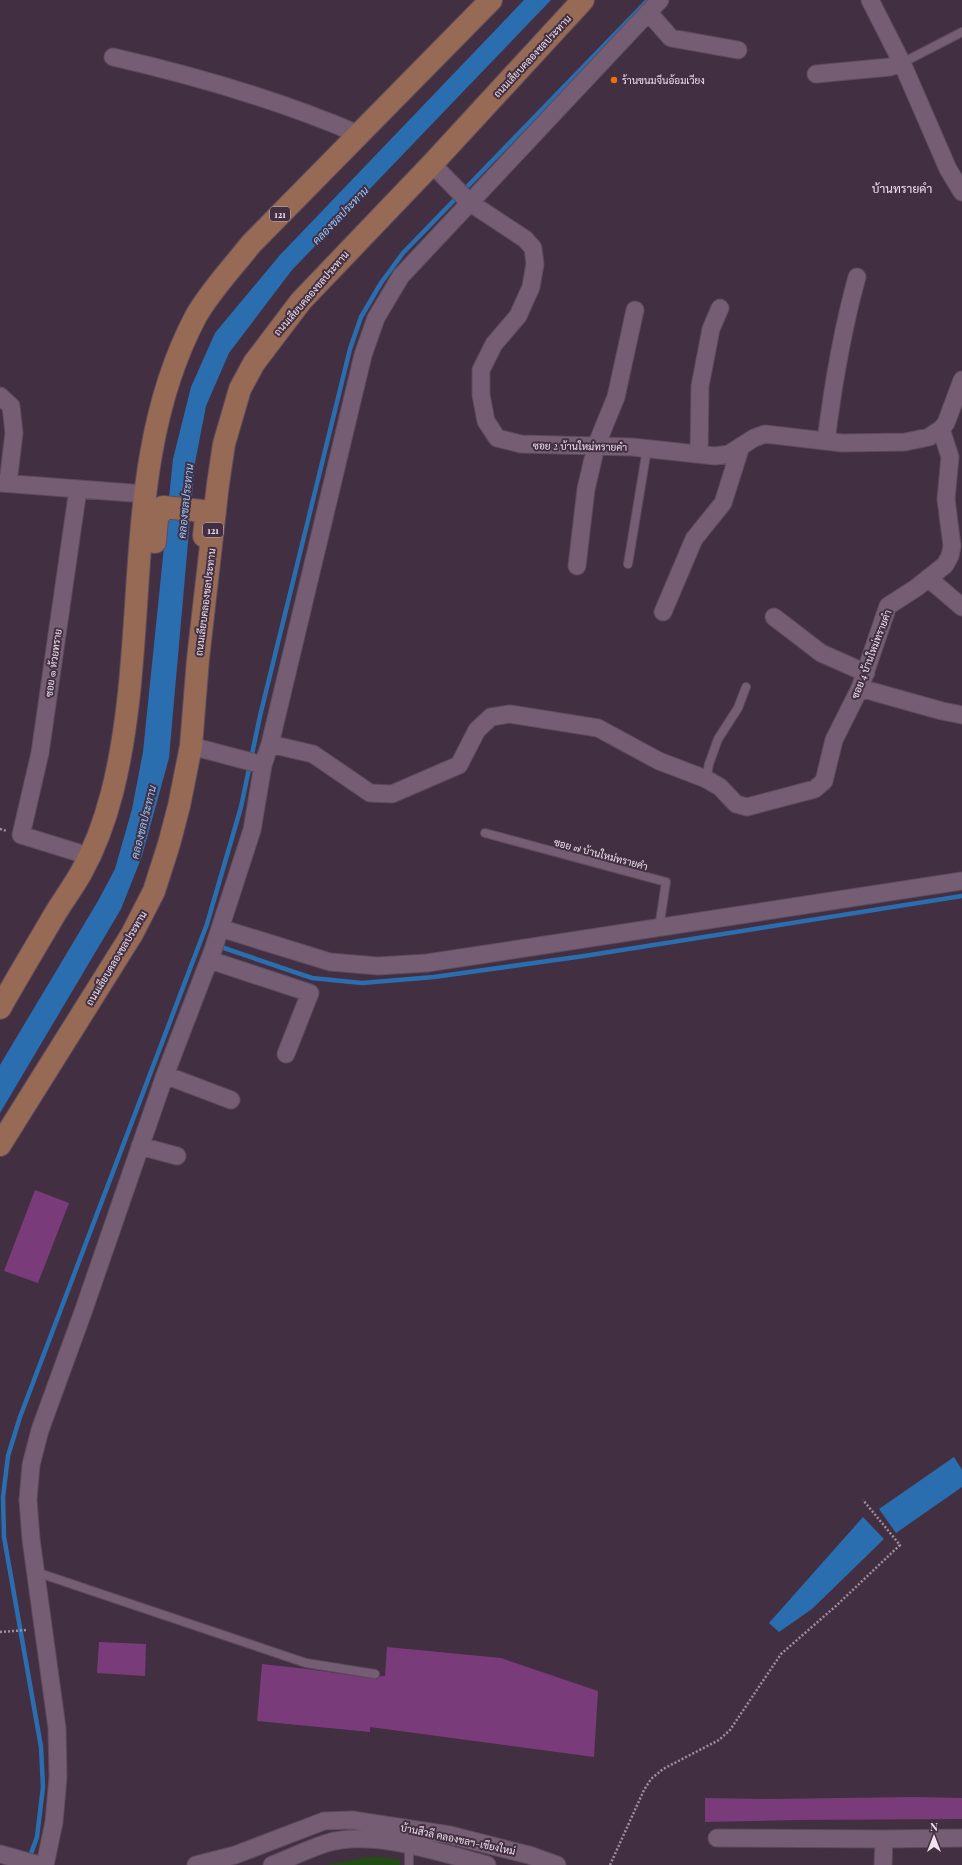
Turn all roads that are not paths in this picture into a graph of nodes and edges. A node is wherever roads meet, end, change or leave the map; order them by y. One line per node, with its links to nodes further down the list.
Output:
1 (491, 0): 11 (main road, 121)
2 (584, 0): 12 (main road, ถนนเลียบคลองชลประทาน / 121)
3 (660, 0): 5 (street)
4 (870, 0): 9 (street)
5 (648, 12): 7 (street); 14 (street)
6 (962, 32): 9 (lane)
7 (738, 50)
8 (113, 57): 11 (street)
9 (902, 63): 10 (street); 13 (street)
10 (816, 74)
11 (358, 134): 30 (main road, 121)
12 (432, 164): 14 (street, ซอย 2 บ้านใหม่ทรายคำ); 19 (main road, ถนนเลียบคลองชลประทาน / 121)
13 (959, 181)
14 (466, 199): 24 (street, ซอย 2 บ้านใหม่ทรายคำ); 42 (street)
15 (857, 277): 23 (street)
16 (720, 308): 27 (street)
17 (635, 310): 24 (street)
18 (962, 380): 21 (street)
19 (240, 389): 31 (main road); 38 (main road, ถนนเลียบคลองชลประทาน / 121)
20 (0, 396): 28 (street)
21 (956, 414): 22 (street)
22 (941, 429): 23 (street, ซอย 2 บ้านใหม่ทรายคำ); 34 (street, ซอย 4 บ้านใหม่ทรายคำ)
23 (826, 441): 25 (street, ซอย 2 บ้านใหม่ทรายคำ)
24 (596, 446): 26 (street, ซอย 2 บ้านใหม่ทรายคำ); 33 (street)
25 (741, 446): 27 (street, ซอย 2 บ้านใหม่ทรายคำ); 36 (street)
26 (647, 449): 27 (street, ซอย 2 บ้านใหม่ทรายคำ); 32 (lane)
27 (700, 454)
28 (4, 483): 29 (street)
29 (78, 489): 30 (street); 47 (street, ซอย ๑ ห้วยทราย)
30 (157, 498): 31 (main road); 47 (main road, 121)
31 (201, 503): 38 (main road)
32 (628, 564)
33 (577, 566)
34 (928, 578): 35 (street); 39 (street, ซอย 4 บ้านใหม่ทรายคำ)
35 (962, 607)
36 (663, 612)
37 (774, 617): 39 (street)
38 (198, 659): 43 (main road, ถนนเลียบคลองชลประทาน / 121)
39 (863, 681): 41 (street); 45 (street, ซอย 4 บ้านใหม่ทรายคำ)
40 (746, 687): 45 (lane)
41 (962, 715)
42 (270, 744): 44 (street); 45 (street, ซอย 4 บ้านใหม่ทรายคำ)
43 (191, 746): 44 (street); 56 (main road, ถนนเลียบคลองชลประทาน / 121)
44 (260, 764): 49 (street)
45 (706, 779)
46 (485, 833): 50 (lane, ซอย ๗ บ้านใหม่ทรายคำ)
47 (90, 856): 52 (main road, 121)
48 (962, 881): 50 (street)
49 (220, 928): 50 (street); 51 (street)
50 (659, 928)
51 (212, 955): 53 (street); 54 (street)
52 (0, 1008)
53 (286, 1054)
54 (165, 1075): 55 (street); 57 (street)
55 (231, 1100)
56 (0, 1145)
57 (140, 1146): 58 (street); 59 (street)
58 (177, 1156)
59 (36, 1572): 60 (lane); 67 (street)
60 (376, 1674)
61 (717, 1838): 63 (street)
62 (962, 1838): 63 (street)
63 (884, 1840): 73 (street)
64 (409, 1845): 69 (street, บ้านสีวลี คลองชลฯ-เชียงใหม่); 70 (lane); 71 (street, บ้านสีวลี คลองชลฯ-เชียงใหม่)
65 (0, 1854): 66 (street)
66 (39, 1865)
67 (45, 1865)
68 (196, 1865): 72 (street, บ้านสีวลี คลองชลฯ-เชียงใหม่)
69 (272, 1865)
70 (409, 1865)
71 (487, 1865)
72 (557, 1865)
73 (883, 1865)

